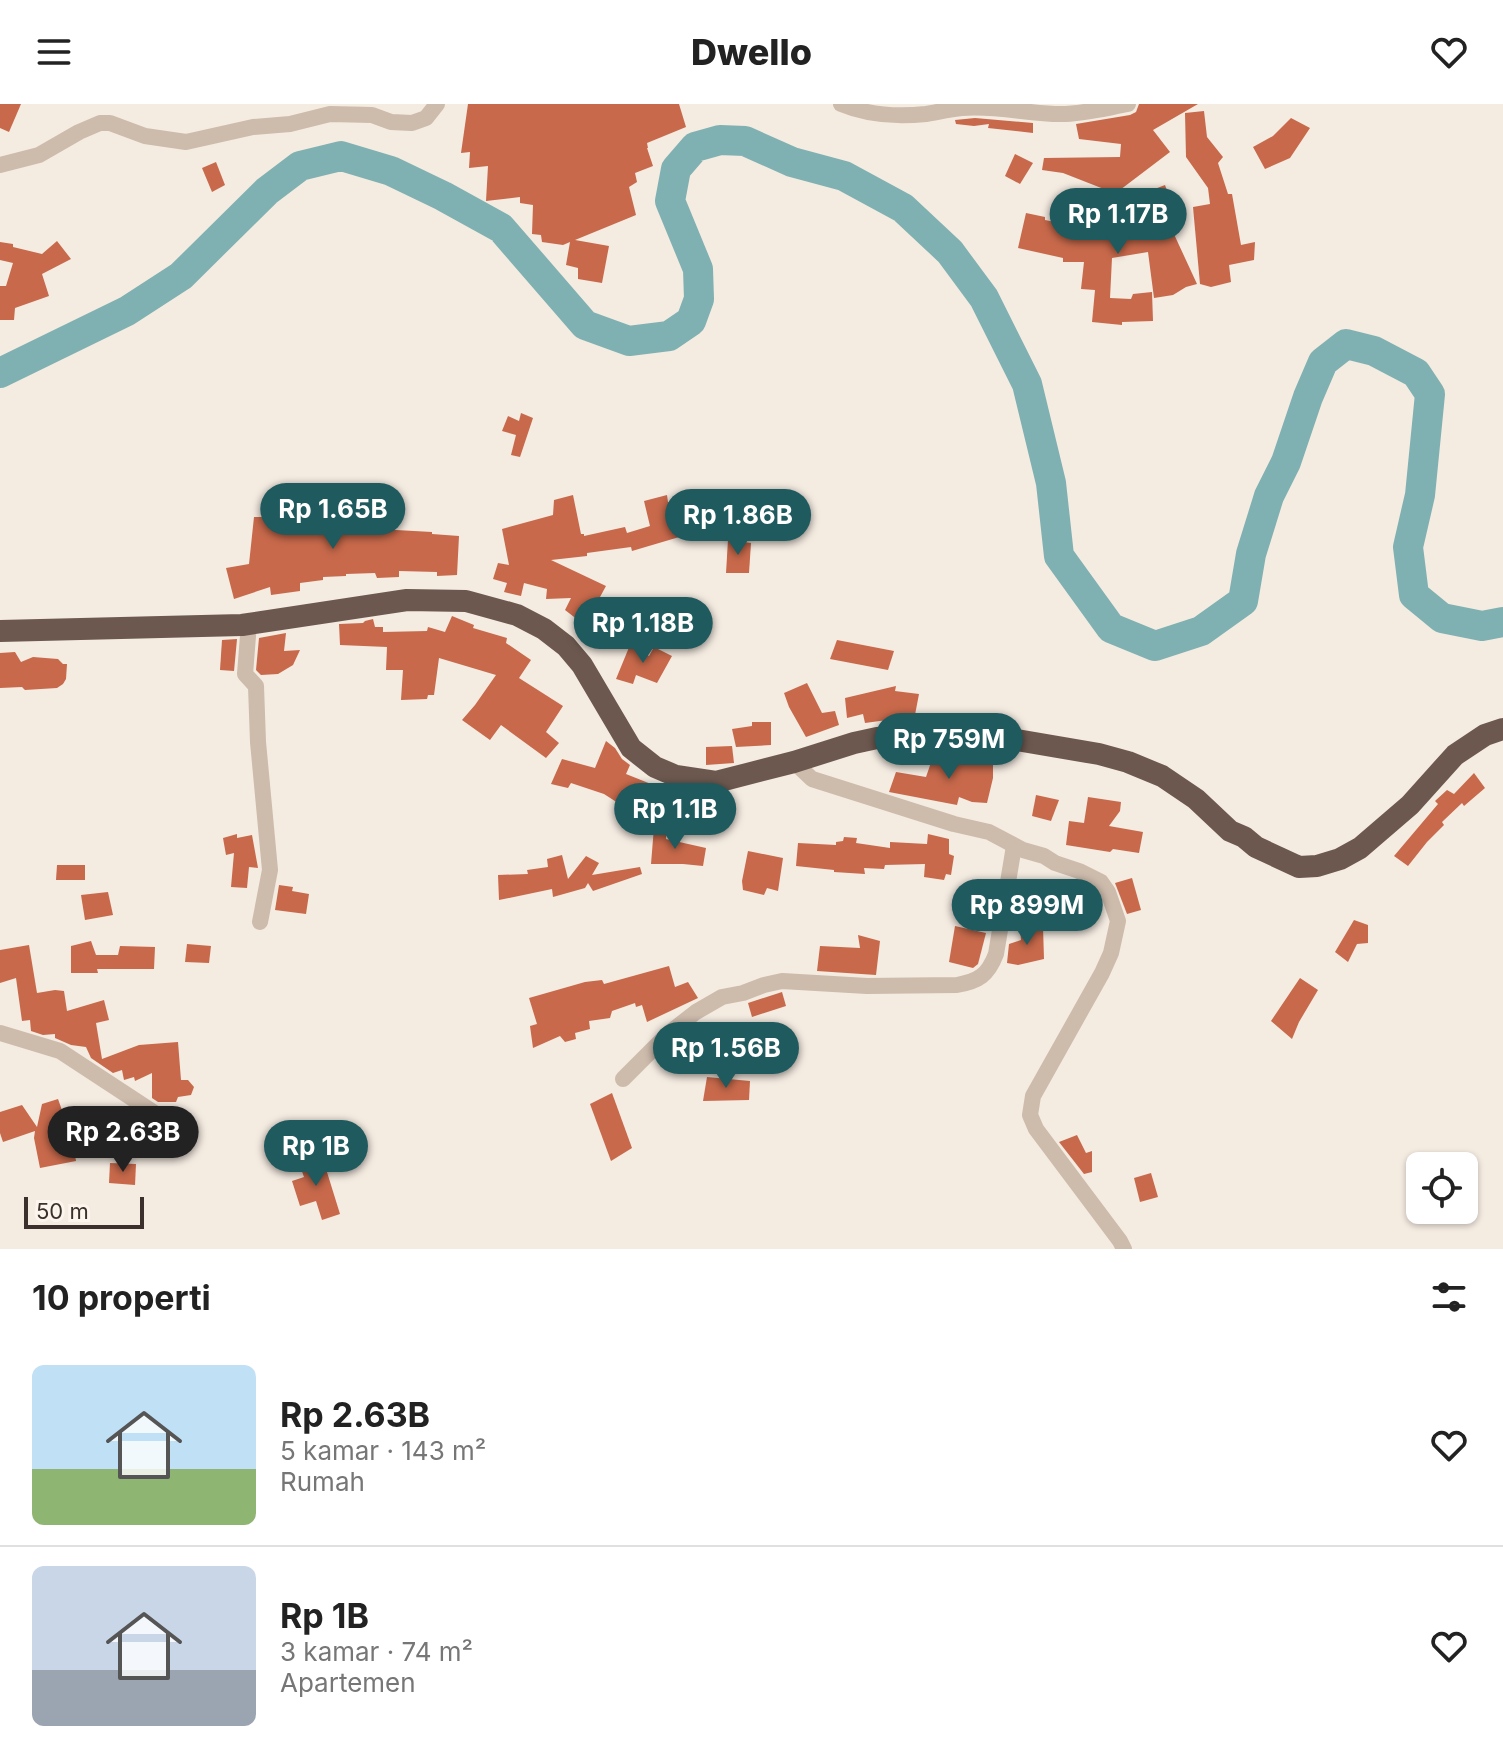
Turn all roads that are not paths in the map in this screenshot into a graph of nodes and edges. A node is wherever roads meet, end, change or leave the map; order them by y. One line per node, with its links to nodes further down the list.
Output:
1 (437, 104): 4 (street)
2 (841, 104): 3 (street)
3 (1128, 104)
4 (332, 109): 5 (street)
5 (0, 165)
6 (249, 623): 7 (highway); 9 (highway); 11 (street)
7 (0, 631)
8 (1503, 729): 9 (highway)
9 (794, 762): 10 (street)
10 (1014, 846): 13 (street); 15 (street)
11 (260, 922)
12 (0, 1033): 14 (street)
13 (623, 1079)
14 (153, 1112)
15 (1124, 1249)

